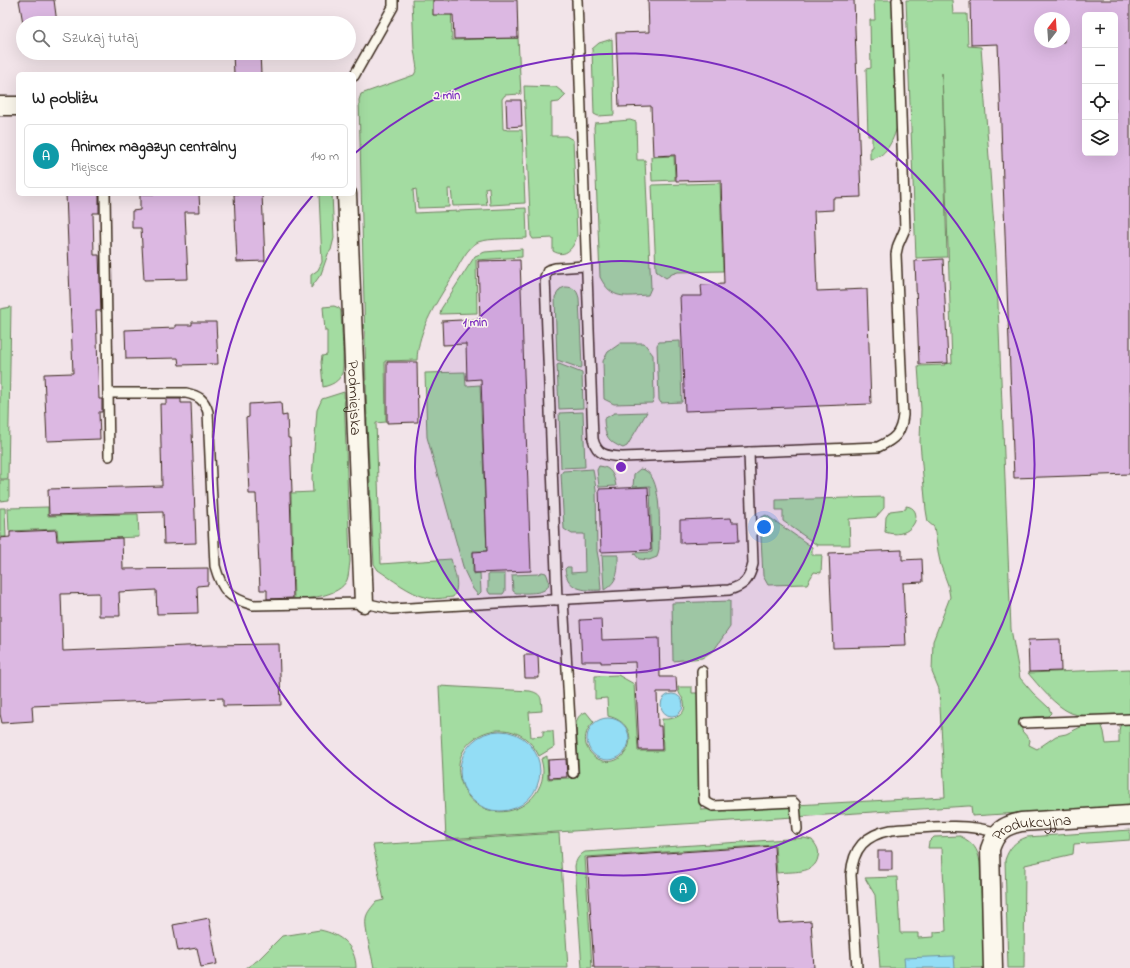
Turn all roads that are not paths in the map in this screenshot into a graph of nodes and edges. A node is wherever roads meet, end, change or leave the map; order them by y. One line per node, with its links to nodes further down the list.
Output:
1 (393, 0): 4 (lane)
2 (577, 0): 9 (lane)
3 (898, 0): 11 (lane)
4 (356, 72)
5 (0, 106): 6 (street)
6 (16, 106)
7 (105, 196): 10 (lane)
8 (347, 196): 14 (street, Podmiejska)
9 (586, 266): 11 (lane); 13 (lane)
10 (108, 393): 12 (lane); 14 (lane)
11 (749, 452): 13 (lane)
12 (110, 456)
13 (560, 600): 14 (lane); 18 (lane)
14 (364, 603)
15 (702, 671): 20 (lane)
16 (1130, 719): 17 (lane)
17 (1024, 722)
18 (573, 773)
19 (1130, 815): 21 (street, Produkcyjna)
20 (797, 829)
21 (998, 833): 22 (lane); 23 (street, Produkcyjna)
22 (857, 968)
23 (993, 968)

